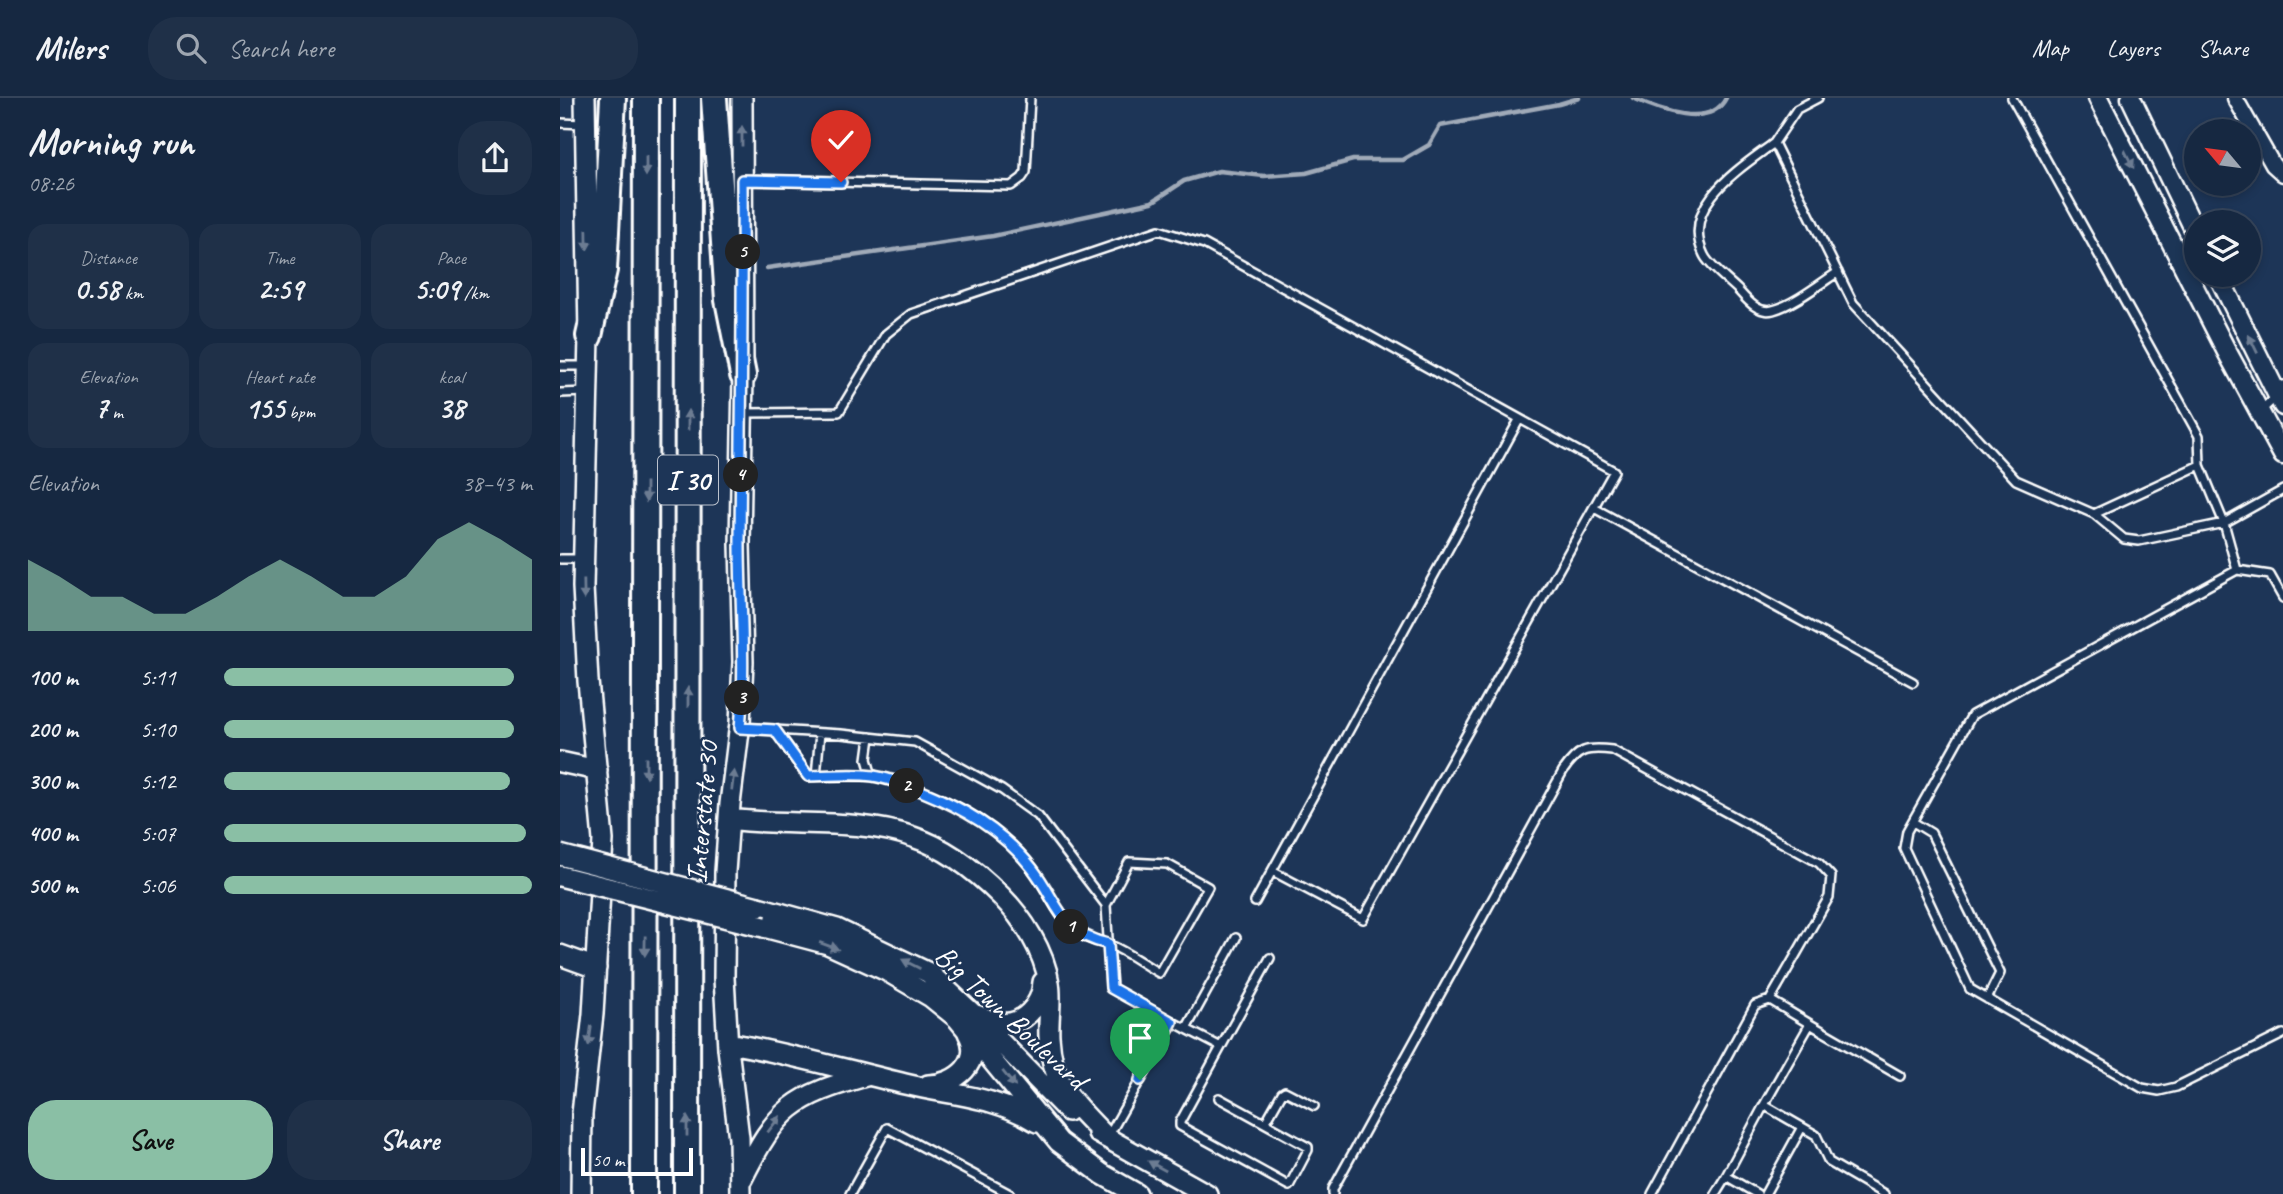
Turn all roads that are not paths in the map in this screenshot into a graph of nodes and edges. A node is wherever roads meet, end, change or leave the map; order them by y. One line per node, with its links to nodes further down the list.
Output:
1 (584, 98): 14 (main road)
2 (613, 98): 21 (highway)
3 (646, 98): 74 (highway, I 30, one-way to 74)
4 (688, 98): 89 (highway, I 30, one-way to 4)
5 (714, 98): 24 (highway)
6 (742, 98): 17 (main road, Interstate 30, one-way to 6)
7 (1030, 98): 17 (lane)
8 (1818, 98): 15 (lane)
9 (2012, 98): 32 (lane)
10 (2098, 98): 28 (street, one-way to 28)
11 (2131, 98): 18 (street)
12 (2235, 98): 16 (street)
13 (560, 123): 14 (lane)
14 (585, 124): 21 (main road, one-way to 21)
15 (1774, 143): 19 (lane); 19 (lane)
16 (2283, 174)
17 (742, 180): 24 (main road, Interstate 30)
18 (2185, 210)
19 (1838, 272): 35 (lane)
20 (2224, 287): 27 (street, one-way to 20)
21 (589, 336): 23 (main road)
22 (560, 366): 23 (lane)
23 (588, 366): 26 (main road)
24 (743, 374): 29 (main road, Interstate 30)
25 (560, 393): 26 (lane)
26 (588, 393): 38 (main road)
27 (2281, 395): 28 (lane)
28 (2260, 411): 31 (street)
29 (743, 413): 30 (lane); 42 (main road, Interstate 30)
30 (1519, 420): 34 (lane); 53 (lane)
31 (2283, 455)
32 (2200, 465): 35 (lane); 36 (lane)
33 (2283, 490): 36 (lane)
34 (1594, 508): 41 (lane); 53 (lane)
35 (2094, 514): 36 (lane)
36 (2224, 523): 39 (lane)
37 (560, 559): 38 (lane)
38 (584, 559): 47 (main road, one-way to 47)
39 (2237, 570): 40 (lane); 51 (lane)
40 (2283, 598)
41 (1913, 682)
42 (740, 728): 43 (lane); 50 (main road, Interstate 30, one-way to 42)
43 (775, 730): 44 (lane); 48 (lane)
44 (820, 733): 45 (lane); 48 (lane)
45 (870, 737): 49 (lane); 56 (lane)
46 (560, 762): 47 (main road)
47 (597, 770): 62 (main road)
48 (816, 776): 49 (lane)
49 (873, 776): 58 (lane)
50 (729, 819): 61 (main road); 70 (main road, Interstate 30)
51 (1913, 822): 63 (lane); 63 (lane)
52 (560, 855): 65 (main road, Big Town Boulevard, one-way to 52, bridge)
53 (1272, 871): 55 (lane)
54 (560, 876): 65 (main road, Big Town Boulevard, one-way to 65, bridge)
55 (1255, 902)
56 (1106, 905): 58 (lane); 58 (lane)
57 (1236, 937): 68 (lane)
58 (1108, 944): 66 (lane)
59 (560, 955): 62 (main road)
60 (1270, 958): 71 (lane)
61 (1044, 967): 65 (main road); 82 (main road)
62 (596, 968): 86 (main road, one-way to 86)
63 (1987, 999): 69 (lane)
64 (1770, 1000): 67 (lane); 94 (lane); 95 (lane)
65 (965, 1016): 75 (main road); 80 (main road, Big Town Boulevard, one-way to 80); 82 (main road, Big Town Boulevard)
66 (1172, 1022): 68 (lane); 82 (lane)
67 (1811, 1024): 73 (lane); 77 (lane)
68 (1186, 1029): 71 (lane)
69 (2283, 1034)
70 (728, 1043): 72 (main road); 85 (main road, Interstate 30)
71 (1221, 1047): 79 (lane)
72 (870, 1075): 75 (main road); 85 (main road, one-way to 72)
73 (1900, 1076)
74 (643, 1078): 87 (highway); 88 (highway, I 30)
75 (906, 1084): 80 (main road)
76 (1219, 1098): 79 (lane)
77 (1765, 1105): 81 (lane); 84 (lane)
78 (1314, 1106): 79 (lane)
79 (1265, 1123)
80 (1044, 1126): 83 (main road, Big Town Boulevard)
81 (1802, 1127): 98 (lane); 99 (lane)
82 (1107, 1139): 83 (main road); 93 (main road, Big Town Boulevard, one-way to 82)
83 (1090, 1166): 92 (main road, Big Town Boulevard)
84 (1726, 1176): 96 (lane); 97 (lane)
85 (740, 1189)
86 (581, 1194)
87 (630, 1194)
88 (644, 1194)
89 (687, 1194)
90 (850, 1194): 91 (lane)
91 (1010, 1194)
92 (1137, 1194)
93 (1207, 1194)
94 (1333, 1194)
95 (1652, 1194)
96 (1715, 1194)
97 (1757, 1194)
98 (1765, 1194)
99 (1884, 1194)

